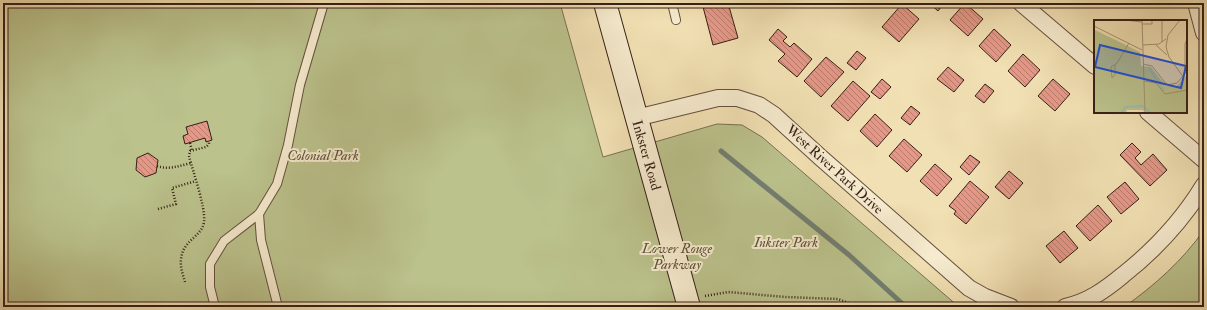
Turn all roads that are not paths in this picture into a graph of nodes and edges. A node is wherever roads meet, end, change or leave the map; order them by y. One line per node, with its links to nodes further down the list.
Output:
1 (324, 3): 13 (lane)
2 (605, 3): 10 (main road, Inkster Road)
3 (672, 3): 6 (lane)
4 (1021, 3): 8 (street)
5 (1196, 3): 7 (street)
6 (676, 20)
7 (1204, 33)
8 (1094, 65)
9 (1149, 113): 11 (street)
10 (636, 118): 16 (main road, Inkster Road); 17 (street, West River Park Drive)
11 (1204, 160)
12 (1204, 185): 18 (street)
13 (259, 214): 14 (lane); 15 (lane)
14 (215, 307)
15 (278, 307)
16 (689, 307)
17 (1011, 307)
18 (1065, 307)

